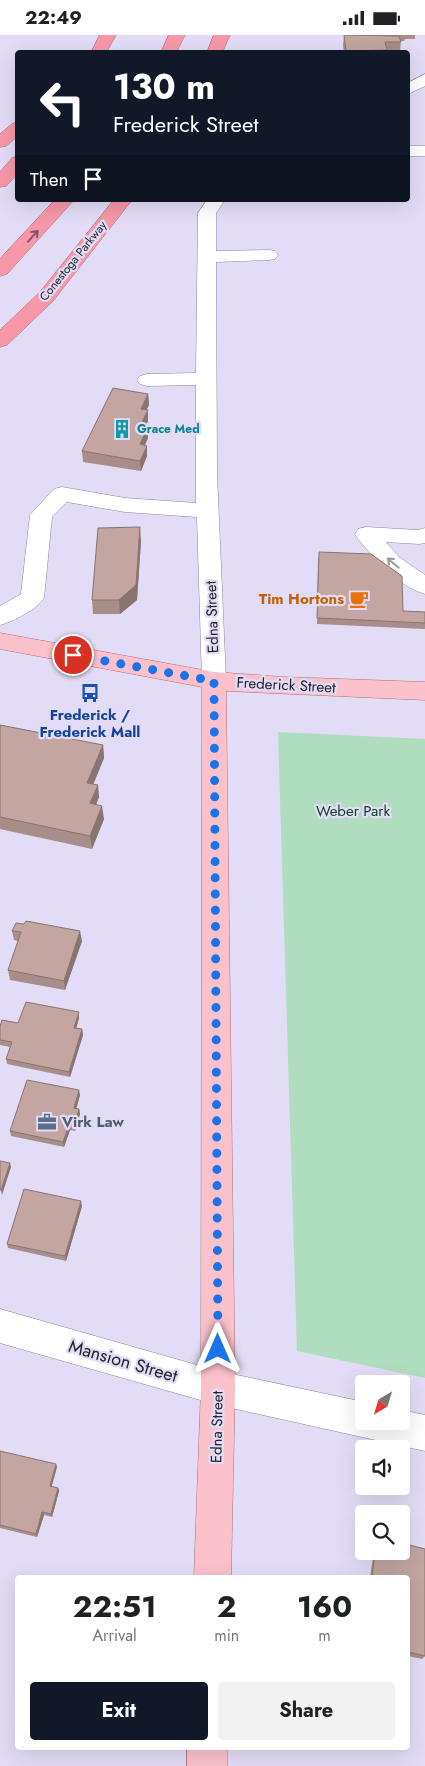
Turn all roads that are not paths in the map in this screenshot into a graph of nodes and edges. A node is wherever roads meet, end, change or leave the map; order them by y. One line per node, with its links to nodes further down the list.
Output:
1 (108, 35): 4 (highway)
2 (177, 35): 5 (highway)
3 (222, 35): 6 (highway)
4 (100, 50)
5 (170, 50)
6 (215, 50)
7 (425, 79): 8 (street)
8 (410, 88)
9 (15, 130): 10 (highway)
10 (0, 142)
11 (410, 151): 12 (street)
12 (425, 151)
13 (15, 165): 14 (highway)
14 (0, 182)
15 (63, 202): 20 (highway, one-way to 15)
16 (121, 202): 21 (highway, Conestoga Parkway)
17 (215, 202): 19 (street, Edna Street)
18 (269, 255): 19 (street)
19 (207, 257): 22 (street, Edna Street)
20 (0, 270)
21 (0, 341)
22 (207, 379): 23 (street); 24 (street, Edna Street)
23 (147, 380)
24 (208, 511): 27 (street); 29 (street, Edna Street)
25 (425, 535): 26 (street, one-way to 25)
26 (425, 586)
27 (0, 617)
28 (0, 641): 29 (main road, Frederick Street)
29 (214, 681): 30 (main road, Frederick Street); 32 (main road, Edna Street)
30 (425, 691)
31 (0, 1326): 32 (street, Mansion Street)
32 (218, 1388): 33 (street, Mansion Street); 36 (main road, Edna Street)
33 (355, 1418)
34 (410, 1430): 35 (street)
35 (425, 1433)
36 (213, 1575)
37 (207, 1750): 38 (main road)
38 (206, 1766)

